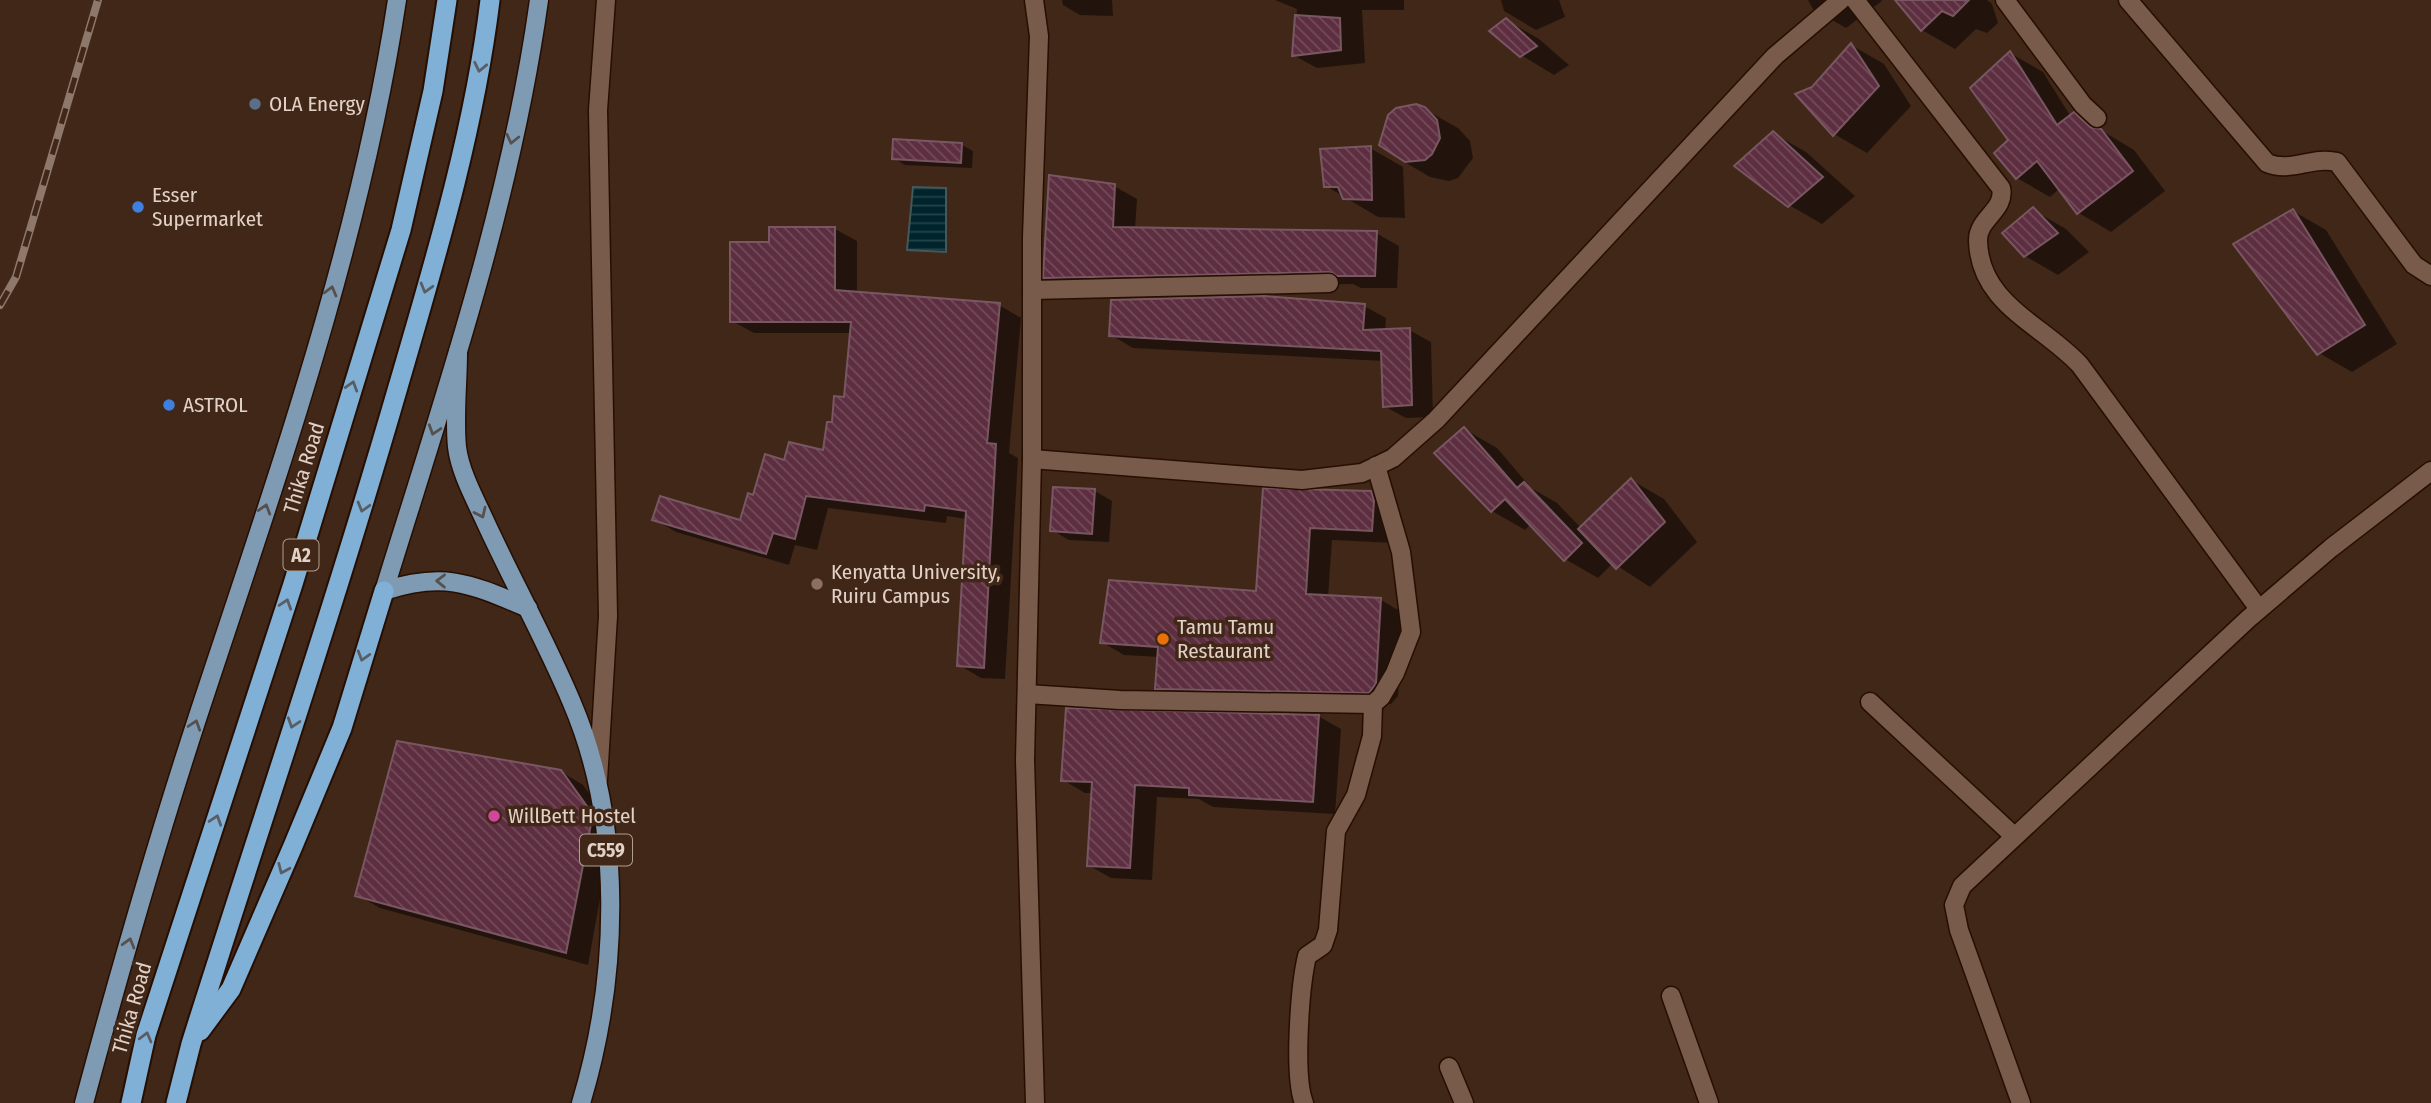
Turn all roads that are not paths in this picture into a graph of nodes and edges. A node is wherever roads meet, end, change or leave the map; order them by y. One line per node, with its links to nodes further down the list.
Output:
1 (397, 0): 30 (main road, Thika Road, one-way to 1)
2 (447, 0): 31 (highway, Thika Road / A2, one-way to 2)
3 (491, 0): 28 (highway, A2, one-way to 28)
4 (539, 0): 15 (main road, one-way to 15)
5 (606, 0): 25 (street)
6 (1034, 0): 14 (street)
7 (1841, 0): 17 (street)
8 (1855, 0): 21 (street)
9 (2005, 0): 11 (street)
10 (2128, 0): 12 (street)
11 (2097, 118)
12 (2431, 276)
13 (1329, 283): 14 (street)
14 (1032, 290): 16 (street)
15 (458, 352): 19 (main road, one-way to 19); 20 (main road, one-way to 20)
16 (1032, 459): 17 (street); 22 (street)
17 (1377, 466): 24 (street)
18 (2431, 471): 21 (street)
19 (384, 591): 20 (main road, one-way to 19); 28 (highway, one-way to 28)
20 (528, 608): 25 (main road, C559)
21 (2259, 610): 26 (street)
22 (1027, 694): 24 (street); 34 (street)
23 (1870, 702): 26 (street)
24 (1373, 704): 35 (street)
25 (597, 783): 33 (main road, C559)
26 (2014, 836): 38 (street)
27 (1671, 996): 37 (street)
28 (191, 1044): 32 (highway, A2)
29 (1449, 1067): 36 (street)
30 (84, 1103)
31 (131, 1103)
32 (176, 1103)
33 (582, 1103)
34 (1035, 1103)
35 (1304, 1103)
36 (1464, 1103)
37 (1710, 1103)
38 (2021, 1103)

